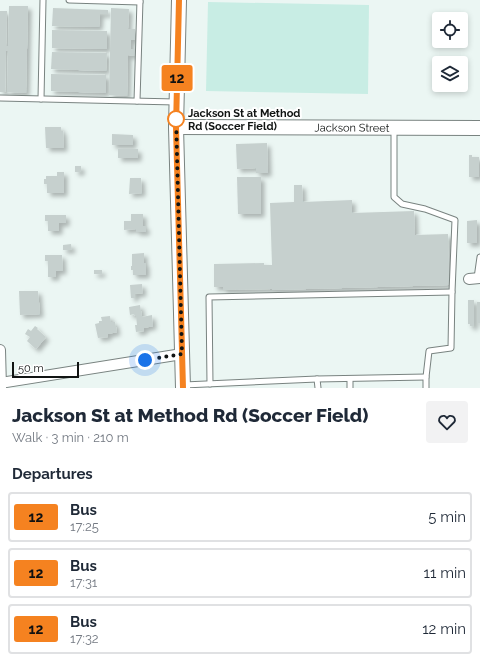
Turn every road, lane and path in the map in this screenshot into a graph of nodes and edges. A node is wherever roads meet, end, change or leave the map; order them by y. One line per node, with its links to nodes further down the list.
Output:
1 (43, 0): 6 (lane)
2 (69, 0): 4 (lane)
3 (179, 0): 8 (street)
4 (140, 1): 7 (lane)
5 (0, 98): 6 (lane)
6 (41, 99): 7 (lane)
7 (137, 101): 8 (lane)
8 (176, 102): 9 (street)
9 (176, 127): 10 (street, Jackson Street); 16 (street)
10 (394, 127): 11 (street, Jackson Street); 14 (lane)
11 (480, 128)
12 (480, 257): 13 (lane)
13 (475, 278)
14 (452, 292): 17 (lane); 21 (lane)
15 (0, 350): 20 (street)
16 (182, 354): 20 (street); 22 (street)
17 (426, 377): 19 (lane); 25 (lane)
18 (317, 379): 19 (lane); 21 (lane); 23 (lane)
19 (350, 379): 24 (lane)
20 (1, 384)
21 (210, 384): 22 (lane)
22 (183, 386)
23 (318, 388)
24 (350, 388)
25 (426, 388)

